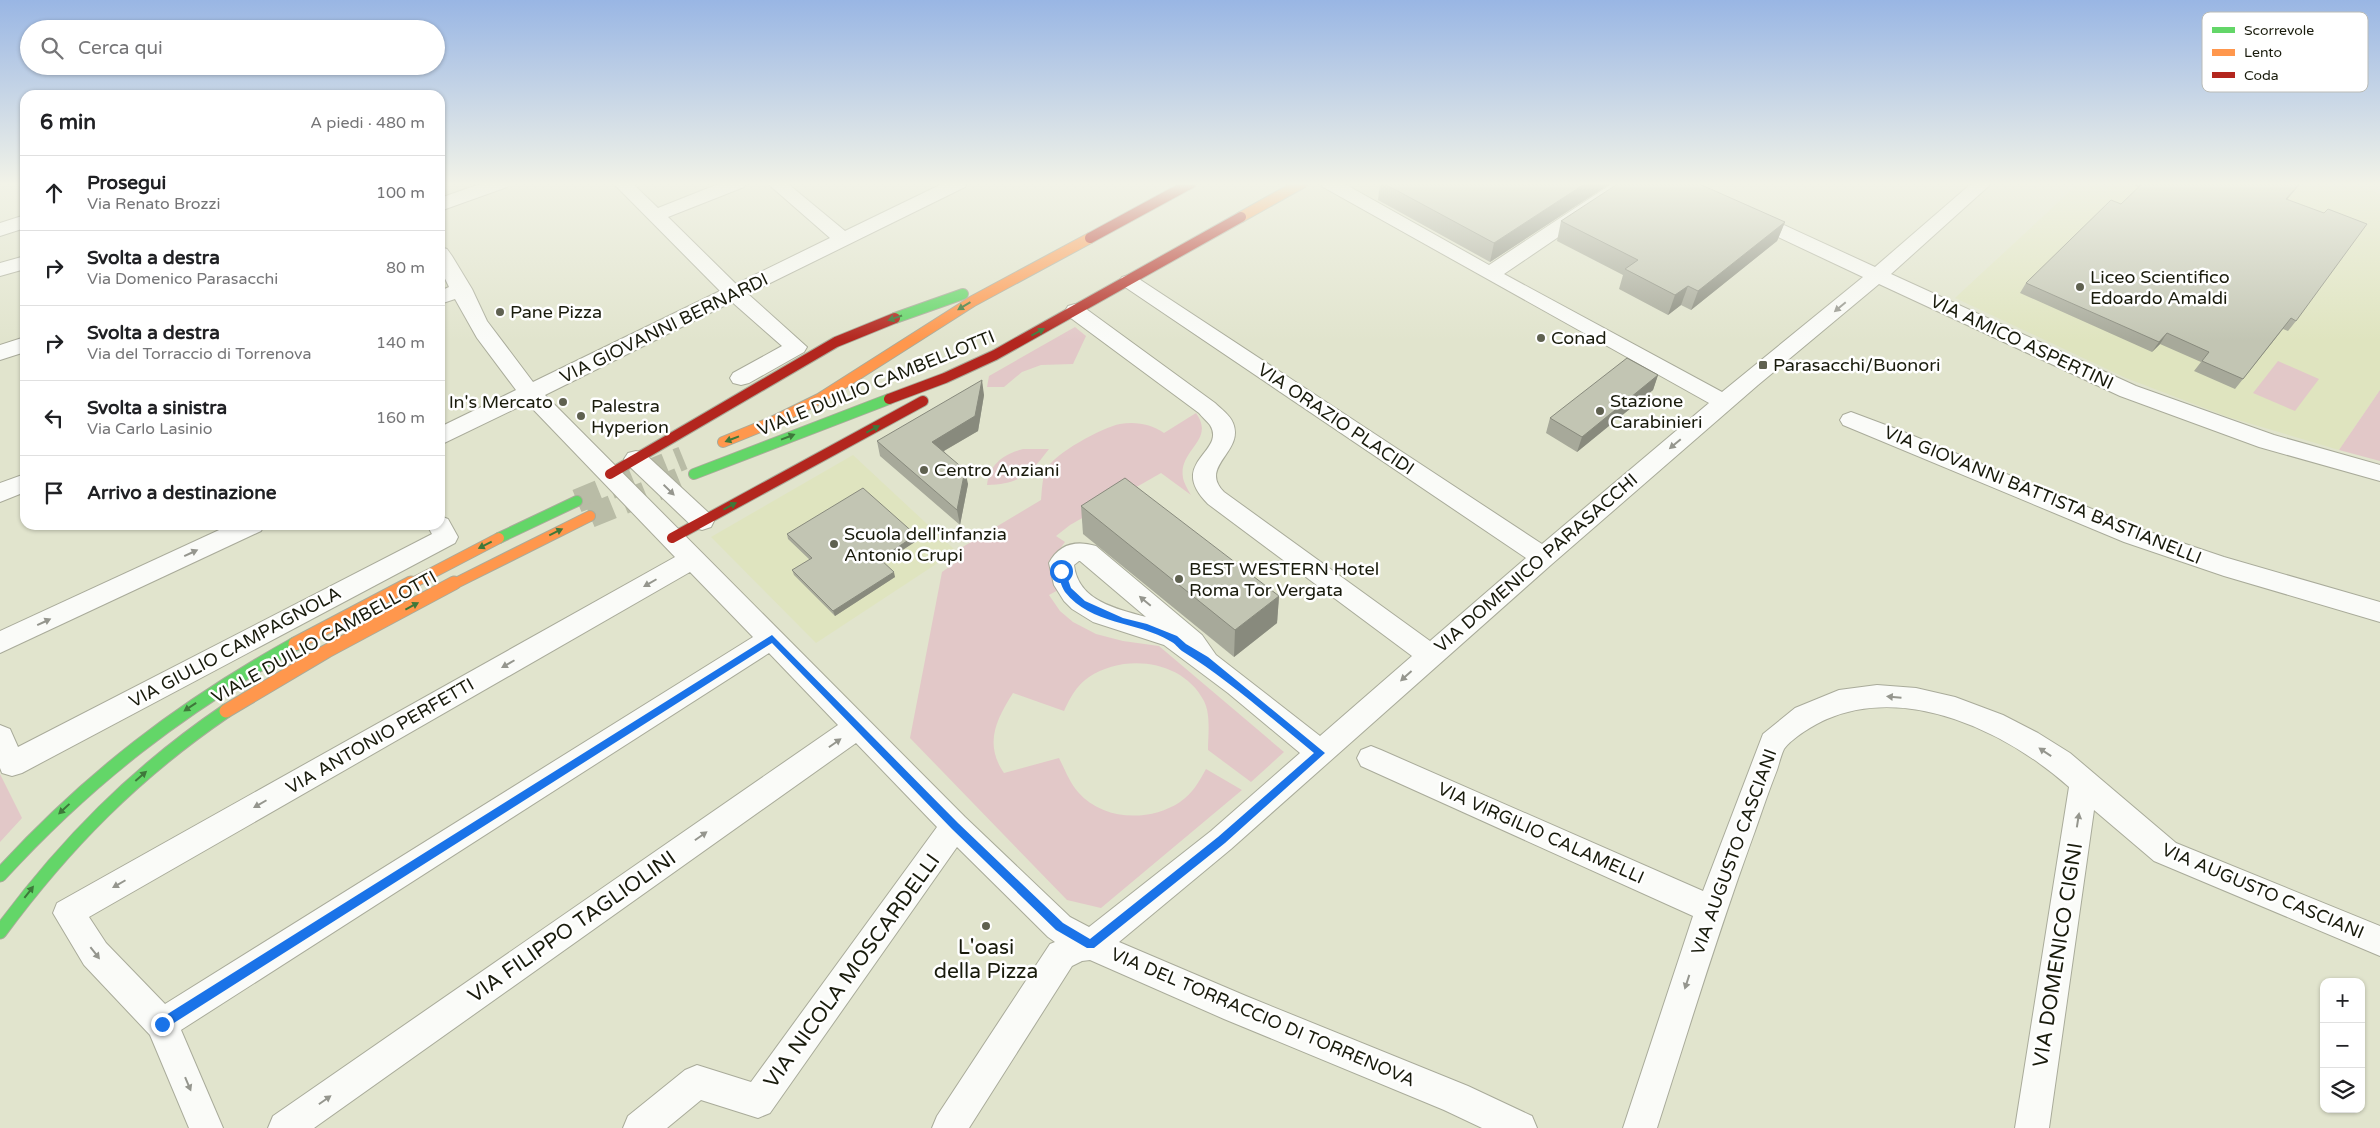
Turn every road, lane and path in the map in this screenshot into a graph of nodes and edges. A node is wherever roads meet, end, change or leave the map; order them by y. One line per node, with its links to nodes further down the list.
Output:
1 (678, 236): 19 (street)
2 (839, 236): 10 (street)
3 (849, 236): 10 (street, VIA GIOVANNI BERNARDI)
4 (1093, 236): 14 (main road, VIALE DUILIO CAMBELLOTTI)
5 (1209, 236): 17 (main road, VIALE DUILIO CAMBELLOTTI)
6 (1423, 236): 15 (street)
7 (1547, 236): 15 (street)
8 (1791, 236): 16 (street, VIA AMICO ASPERTINI)
9 (1922, 236): 16 (street, VIA DOMENICO PARASACCHI)
10 (843, 239): 19 (street, VIA GIOVANNI BERNARDI)
11 (445, 261): 18 (street, VIA DEL TORRACCIO DI TORRENOVA)
12 (20, 264): 13 (street)
13 (0, 270)
14 (1023, 273): 30 (main road, VIALE DUILIO CAMBELLOTTI, one-way to 30); 31 (main road, one-way to 31)
15 (1490, 274): 27 (street)
16 (1877, 275): 27 (street, VIA DOMENICO PARASACCHI, one-way to 27); 32 (street, VIA AMICO ASPERTINI)
17 (1129, 281): 21 (main road, VIALE DUILIO CAMBELLOTTI); 43 (street, VIA ORAZIO PLACIDI)
18 (462, 289): 20 (street); 26 (street, VIA DEL TORRACCIO DI TORRENOVA)
19 (734, 293): 25 (street); 26 (street, VIA GIOVANNI BERNARDI)
20 (445, 296)
21 (1075, 311): 24 (main road, VIALE DUILIO CAMBELLOTTI, one-way to 21); 48 (street)
22 (20, 346): 23 (street)
23 (0, 353)
24 (995, 355): 34 (main road, VIALE DUILIO CAMBELLOTTI, one-way to 24); 39 (main road, one-way to 24)
25 (741, 378)
26 (531, 394): 29 (street, VIA GIOVANNI BERNARDI); 33 (street, VIA DEL TORRACCIO DI TORRENOVA)
27 (1724, 402): 43 (street, VIA DOMENICO PARASACCHI, one-way to 43)
28 (1851, 420): 45 (street, VIA GIOVANNI BATTISTA BASTIANELLI)
29 (445, 435)
30 (710, 448)
31 (636, 459): 33 (main road); 39 (street, one-way to 39)
32 (2380, 473)
33 (610, 474): 42 (street, VIA DEL TORRACCIO DI TORRENOVA)
34 (694, 474)
35 (20, 484): 36 (street)
36 (0, 493)
37 (577, 501): 56 (main road, VIALE DUILIO CAMBELLOTTI, one-way to 56)
38 (590, 516): 58 (main road, VIALE DUILIO CAMBELLOTTI, one-way to 38)
39 (702, 522): 42 (main road)
40 (241, 530): 47 (street, one-way to 40)
41 (442, 530): 51 (street, VIA GIULIO CAMPAGNOLA)
42 (672, 538): 44 (street, VIA DEL TORRACCIO DI TORRENOVA)
43 (1543, 557): 48 (street, VIA DOMENICO PARASACCHI)
44 (692, 559): 46 (street, VIA DEL TORRACCIO DI TORRENOVA); 61 (street, VIA ANTONIO PERFETTI, one-way to 61)
45 (2380, 612)
46 (772, 638): 50 (street, VIA DEL TORRACCIO DI TORRENOVA); 61 (street)
47 (0, 643)
48 (1430, 655): 52 (street, VIA DOMENICO PARASACCHI, one-way to 52)
49 (1205, 659): 49 (street, one-way to 49); 52 (street)
50 (859, 726): 55 (street, VIA DEL TORRACCIO DI TORRENOVA); 63 (street, VIA FILIPPO TAGLIOLINI, one-way to 50)
51 (0, 737)
52 (1320, 753): 60 (street, VIA DOMENICO PARASACCHI)
53 (1370, 758): 57 (street, VIA VIRGILIO CALAMELLI)
54 (2084, 782): 57 (street, VIA AUGUSTO CASCIANI, one-way to 57); 59 (street, VIA AUGUSTO CASCIANI); 68 (street, VIA DOMENICO CIGNI, one-way to 54)
55 (955, 826): 60 (street, VIA DEL TORRACCIO DI TORRENOVA); 64 (street, VIA NICOLA MOSCARDELLI)
56 (0, 875)
57 (1711, 909): 67 (street, VIA AUGUSTO CASCIANI, one-way to 67)
58 (0, 932)
59 (2380, 941)
60 (1091, 944): 65 (street); 66 (street, VIA DEL TORRACCIO DI TORRENOVA)
61 (162, 1024): 62 (street, one-way to 62)
62 (206, 1128)
63 (285, 1128)
64 (640, 1128)
65 (949, 1128)
66 (1520, 1128)
67 (1640, 1128)
68 (2032, 1128)

